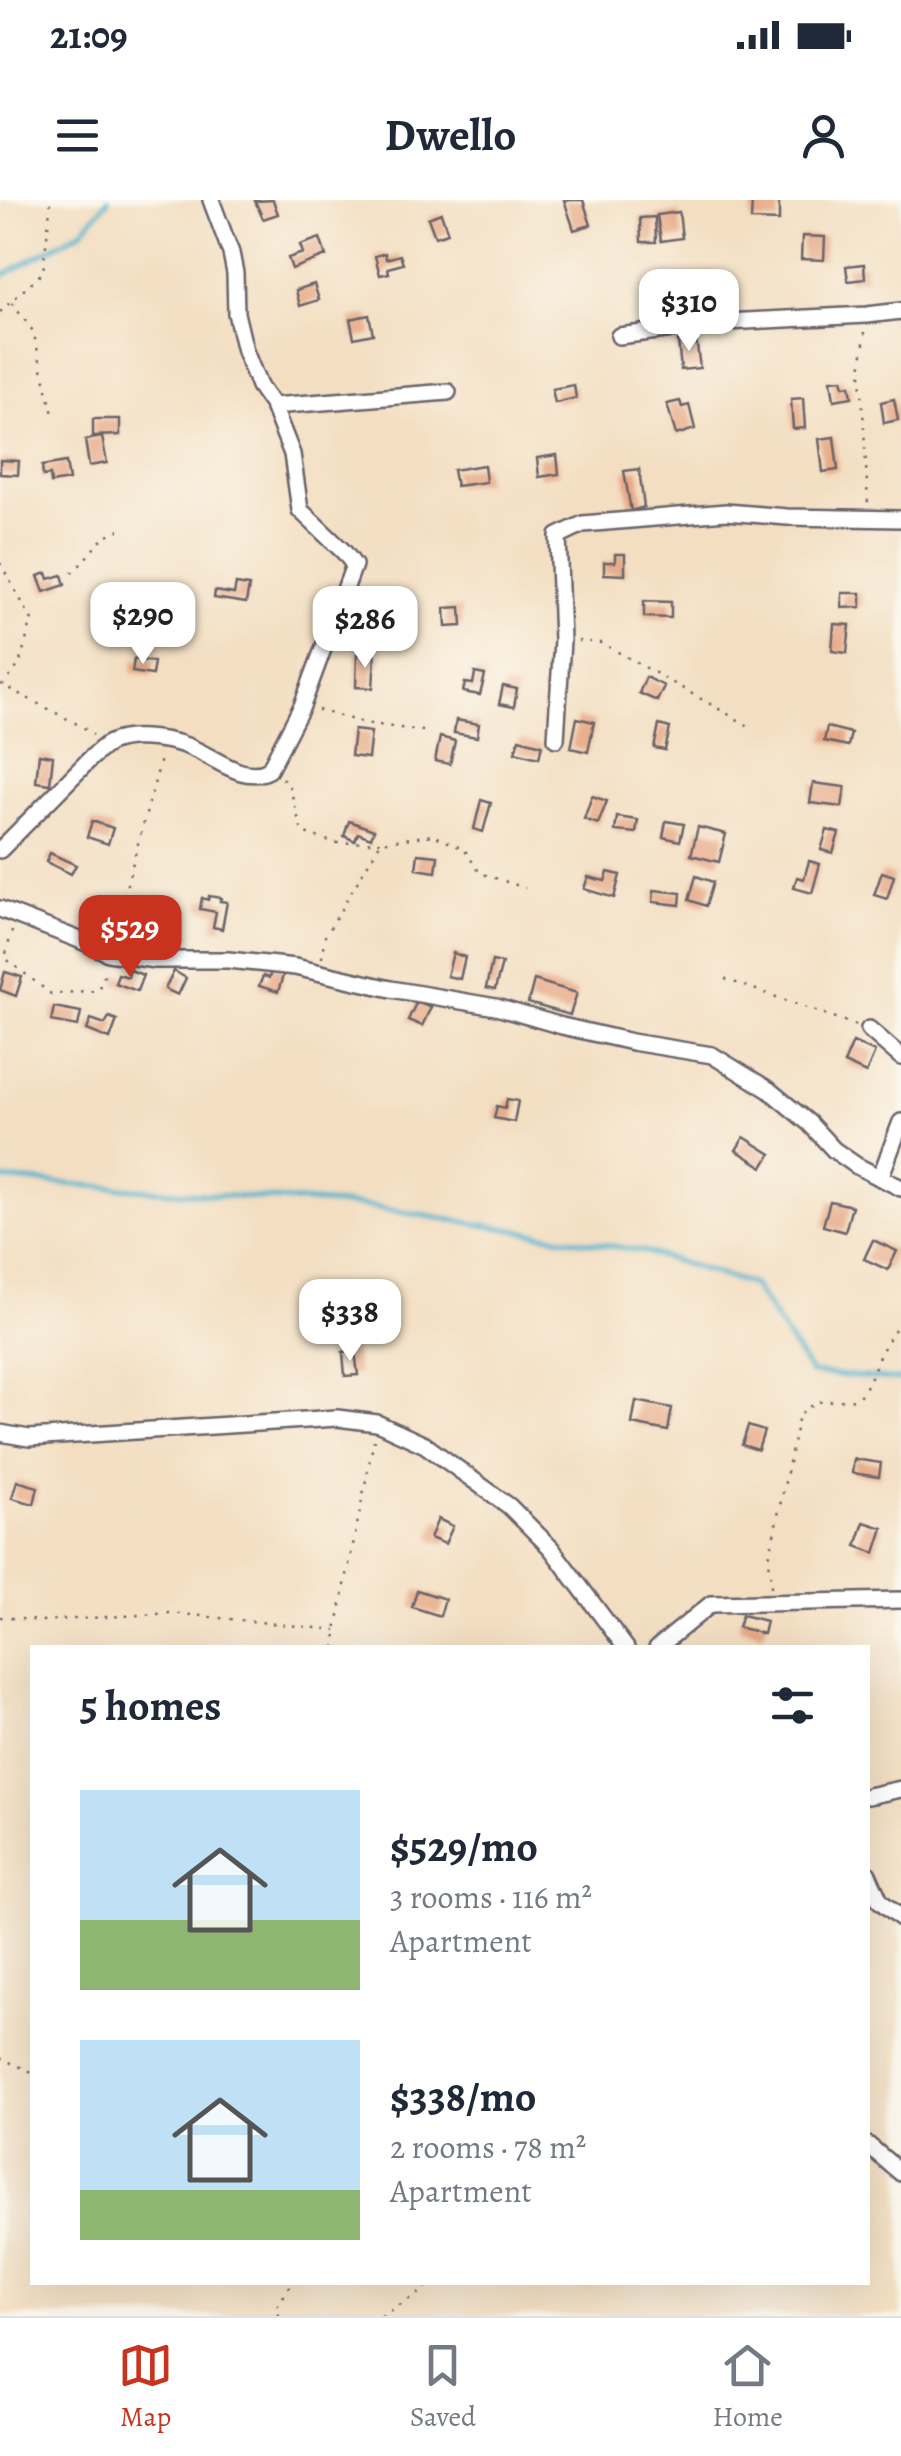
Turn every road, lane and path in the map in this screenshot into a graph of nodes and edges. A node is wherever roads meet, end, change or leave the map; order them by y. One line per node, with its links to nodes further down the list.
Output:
1 (51, 200): 3 (path)
2 (211, 200): 9 (street)
3 (11, 301): 5 (path); 10 (path)
4 (901, 311): 6 (street)
5 (0, 312)
6 (867, 315): 7 (street); 11 (path)
7 (619, 336)
8 (448, 392): 9 (street)
9 (273, 406): 18 (street)
10 (52, 414)
11 (868, 518): 12 (street); 16 (street)
12 (901, 519)
13 (119, 530): 15 (path)
14 (0, 562): 17 (path)
15 (72, 573)
16 (562, 640): 19 (path); 21 (street)
17 (1, 684): 23 (path)
18 (302, 706): 20 (path); 24 (street)
19 (749, 726)
20 (430, 732)
21 (556, 739)
22 (172, 742): 23 (street); 24 (street); 30 (path)
23 (107, 744): 26 (street)
24 (272, 766): 25 (path)
25 (381, 842): 27 (path); 31 (path)
26 (0, 850)
27 (525, 888)
28 (0, 910): 29 (street)
29 (16, 916): 30 (street); 30 (path)
30 (108, 953): 31 (street)
31 (319, 974): 36 (street)
32 (725, 979): 33 (path)
33 (868, 1029): 34 (street)
34 (901, 1057)
35 (901, 1122): 36 (street)
36 (880, 1178): 37 (street)
37 (901, 1188)
38 (901, 1319): 42 (path)
39 (377, 1424): 40 (street); 44 (path); 46 (street)
40 (0, 1433)
41 (901, 1600): 42 (street)
42 (772, 1604): 47 (street)
43 (0, 1617): 44 (path)
44 (336, 1630): 45 (path)
45 (335, 1645)
46 (624, 1645)
47 (662, 1645)
48 (901, 1788): 49 (street)
49 (870, 1796)
50 (870, 1878): 51 (street)
51 (901, 1918)
52 (0, 2058): 53 (path)
53 (30, 2071)
54 (870, 2147): 55 (street)
55 (901, 2173)
56 (291, 2285): 58 (path)
57 (428, 2285): 59 (path)
58 (279, 2316)
59 (381, 2316)

